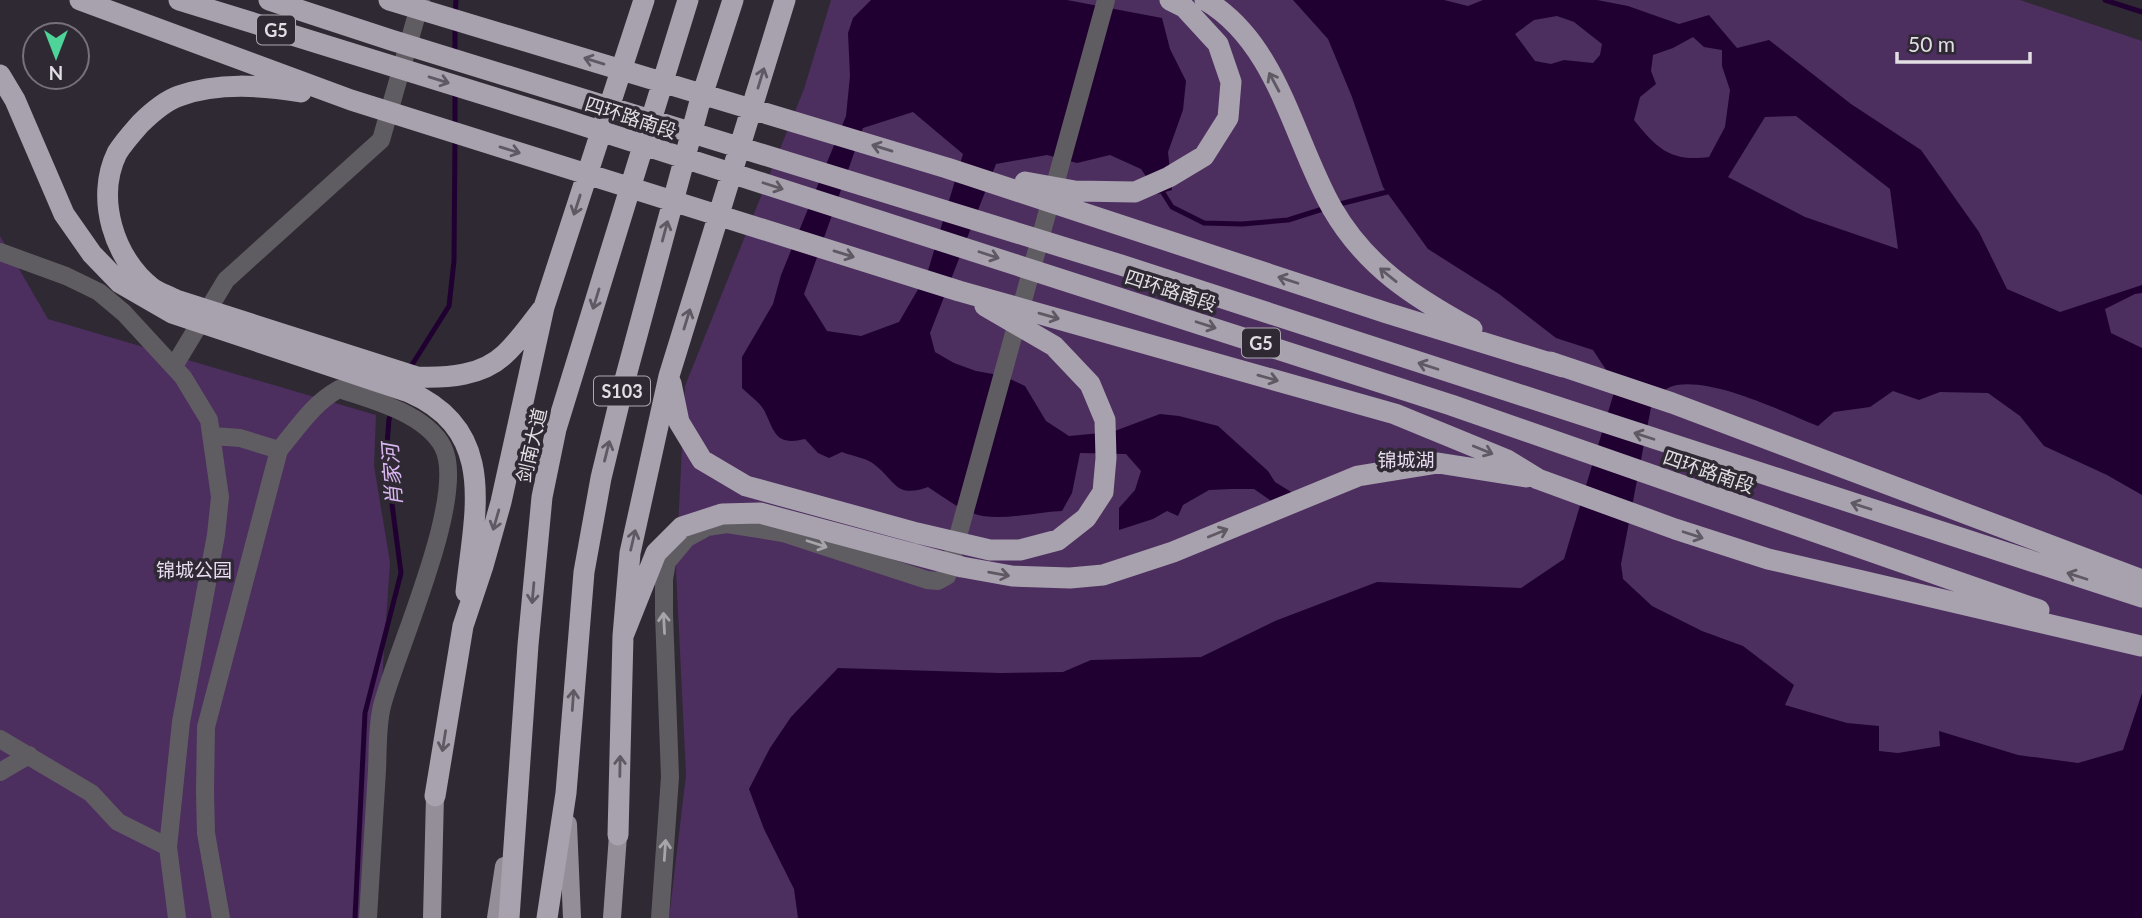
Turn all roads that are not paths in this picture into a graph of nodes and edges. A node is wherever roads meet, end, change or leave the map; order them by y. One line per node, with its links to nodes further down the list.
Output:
1 (80, 0): 13 (highway)
2 (178, 0): 31 (highway, 四环路南段 / G5, one-way to 31)
3 (269, 0): 28 (highway, 四环路南段 / G5, one-way to 3)
4 (644, 0): 18 (highway, one-way to 18)
5 (688, 0): 35 (highway, 剑南大道 / S103, one-way to 35)
6 (733, 0): 36 (highway, S103, one-way to 6)
7 (785, 0): 21 (highway, one-way to 7)
8 (1106, 0): 49 (street, one-way to 8)
9 (1170, 0): 14 (highway)
10 (1205, 0): 20 (highway, one-way to 10)
11 (401, 1): 14 (highway, one-way to 11); 19 (street)
12 (0, 75): 17 (highway)
13 (351, 100): 16 (highway, one-way to 16); 17 (highway)
14 (947, 168): 20 (highway, one-way to 14)
15 (0, 252): 19 (street)
16 (960, 291): 25 (highway, one-way to 25); 26 (highway)
17 (174, 306): 22 (highway)
18 (544, 307): 22 (highway); 29 (highway, one-way to 29)
19 (174, 366): 23 (street)
20 (1563, 367): 27 (highway)
21 (670, 376): 26 (highway); 30 (highway, one-way to 21)
22 (409, 393): 24 (street); 29 (highway); 42 (street)
23 (213, 436): 24 (street); 39 (street)
24 (279, 450): 41 (street)
25 (1538, 479): 26 (highway, one-way to 25); 31 (highway, one-way to 31)
26 (913, 543): 30 (highway)
27 (2142, 580)
28 (2142, 597)
29 (463, 626): 37 (highway, one-way to 37)
30 (623, 635): 38 (highway, one-way to 30)
31 (2142, 646)
32 (0, 739): 33 (street)
33 (29, 755): 34 (street); 39 (street)
34 (0, 772)
35 (519, 784): 44 (main road); 45 (highway, 剑南大道)
36 (566, 793): 46 (highway); 47 (main road)
37 (435, 796): 43 (main road)
38 (618, 835): 48 (main road)
39 (168, 847): 40 (street)
40 (177, 918)
41 (221, 918)
42 (369, 918)
43 (432, 918)
44 (496, 918)
45 (509, 918)
46 (547, 918)
47 (572, 918)
48 (612, 918)
49 (660, 918)

